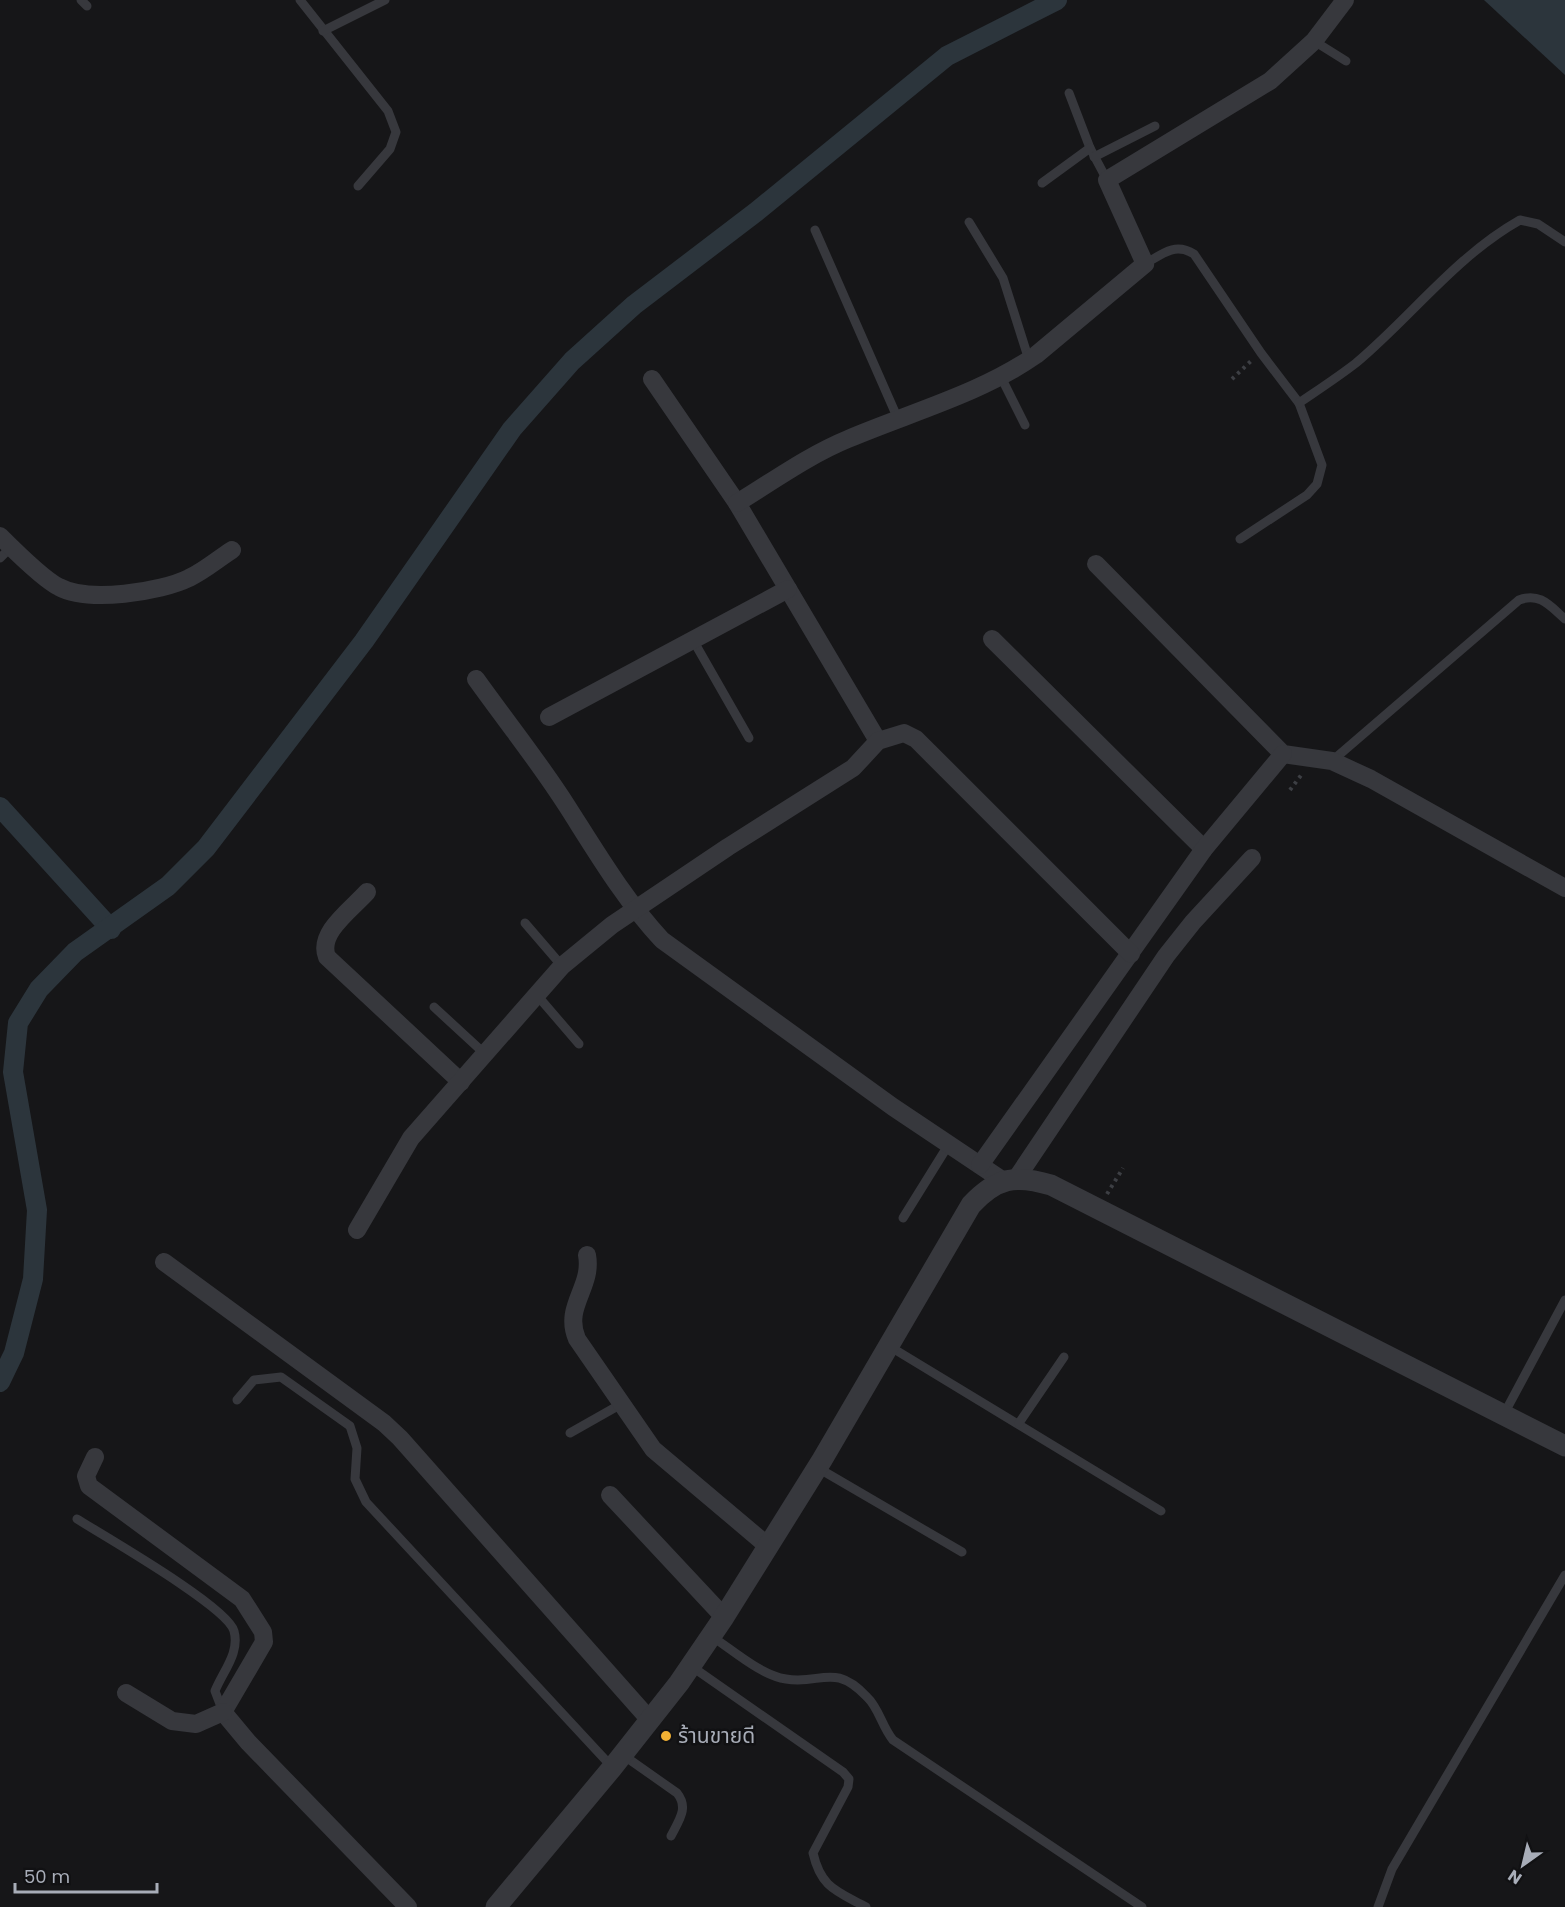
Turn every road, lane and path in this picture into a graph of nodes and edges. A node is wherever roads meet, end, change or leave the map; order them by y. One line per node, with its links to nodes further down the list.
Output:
1 (300, 0): 4 (lane)
2 (385, 0): 4 (lane)
3 (1345, 0): 5 (street)
4 (323, 31): 12 (lane)
5 (1314, 41): 6 (lane); 10 (street)
6 (1346, 61)
7 (1069, 93): 9 (lane)
8 (1155, 126): 9 (lane)
9 (1092, 153): 10 (lane); 11 (lane)
10 (1107, 180): 16 (street)
11 (1042, 183)
12 (358, 186)
13 (969, 222): 18 (lane)
14 (815, 230): 23 (lane)
15 (1565, 242): 22 (lane)
16 (1145, 264): 17 (lane); 18 (street)
17 (1261, 353): 21 (path); 22 (lane)
18 (1029, 360): 19 (street)
19 (1000, 375): 23 (street); 24 (lane)
20 (652, 379): 25 (street)
21 (1232, 379)
22 (1299, 404): 26 (lane)
23 (898, 419): 25 (street)
24 (1025, 425)
25 (737, 503): 30 (street)
26 (1240, 539)
27 (4, 547): 28 (street)
28 (232, 550)
29 (1096, 564): 38 (street)
30 (788, 589): 33 (street); 37 (street)
31 (1565, 619): 39 (lane)
32 (992, 639): 40 (street)
33 (693, 640): 35 (street); 36 (lane)
34 (476, 679): 44 (street)
35 (549, 717)
36 (748, 738)
37 (878, 741): 44 (street); 46 (street)
38 (1282, 754): 39 (street); 40 (street)
39 (1332, 761): 42 (street)
40 (1204, 849): 46 (street)
41 (1252, 858): 56 (street)
42 (1565, 888)
43 (367, 892): 52 (street)
44 (635, 911): 47 (street); 53 (street)
45 (525, 923): 47 (lane)
46 (1131, 954): 54 (street)
47 (562, 966): 48 (street)
48 (536, 994): 50 (lane); 51 (street)
49 (434, 1007): 51 (lane)
50 (579, 1044)
51 (485, 1054): 52 (street)
52 (461, 1082): 59 (street)
53 (949, 1144): 54 (street); 58 (lane)
54 (980, 1165): 56 (street)
55 (1123, 1168): 57 (path)
56 (1009, 1180): 57 (street); 63 (street)
57 (1098, 1207): 67 (street)
58 (903, 1218)
59 (357, 1230)
60 (587, 1255): 66 (street)
61 (164, 1262): 84 (street)
62 (1565, 1300): 67 (lane)
63 (889, 1346): 68 (lane); 72 (street)
64 (1064, 1358): 68 (lane)
65 (237, 1400): 85 (lane)
66 (623, 1403): 69 (lane); 76 (street)
67 (1502, 1416): 70 (street)
68 (1018, 1423): 74 (lane)
69 (570, 1433)
70 (1565, 1446)
71 (95, 1457): 83 (street)
72 (818, 1468): 76 (street); 77 (lane)
73 (610, 1495): 79 (street)
74 (1161, 1511)
75 (78, 1519): 83 (lane)
76 (769, 1547): 79 (street)
77 (962, 1552)
78 (1565, 1575): 91 (lane)
79 (724, 1617): 80 (street)
80 (711, 1636): 81 (street); 90 (lane)
81 (690, 1666): 84 (street); 89 (lane)
82 (126, 1693): 83 (street)
83 (223, 1712): 88 (street)
84 (649, 1719): 85 (street)
85 (617, 1761): 86 (lane); 87 (street)
86 (671, 1836)
87 (501, 1906)
88 (408, 1907)
89 (866, 1907)
90 (1142, 1907)
91 (1378, 1907)

